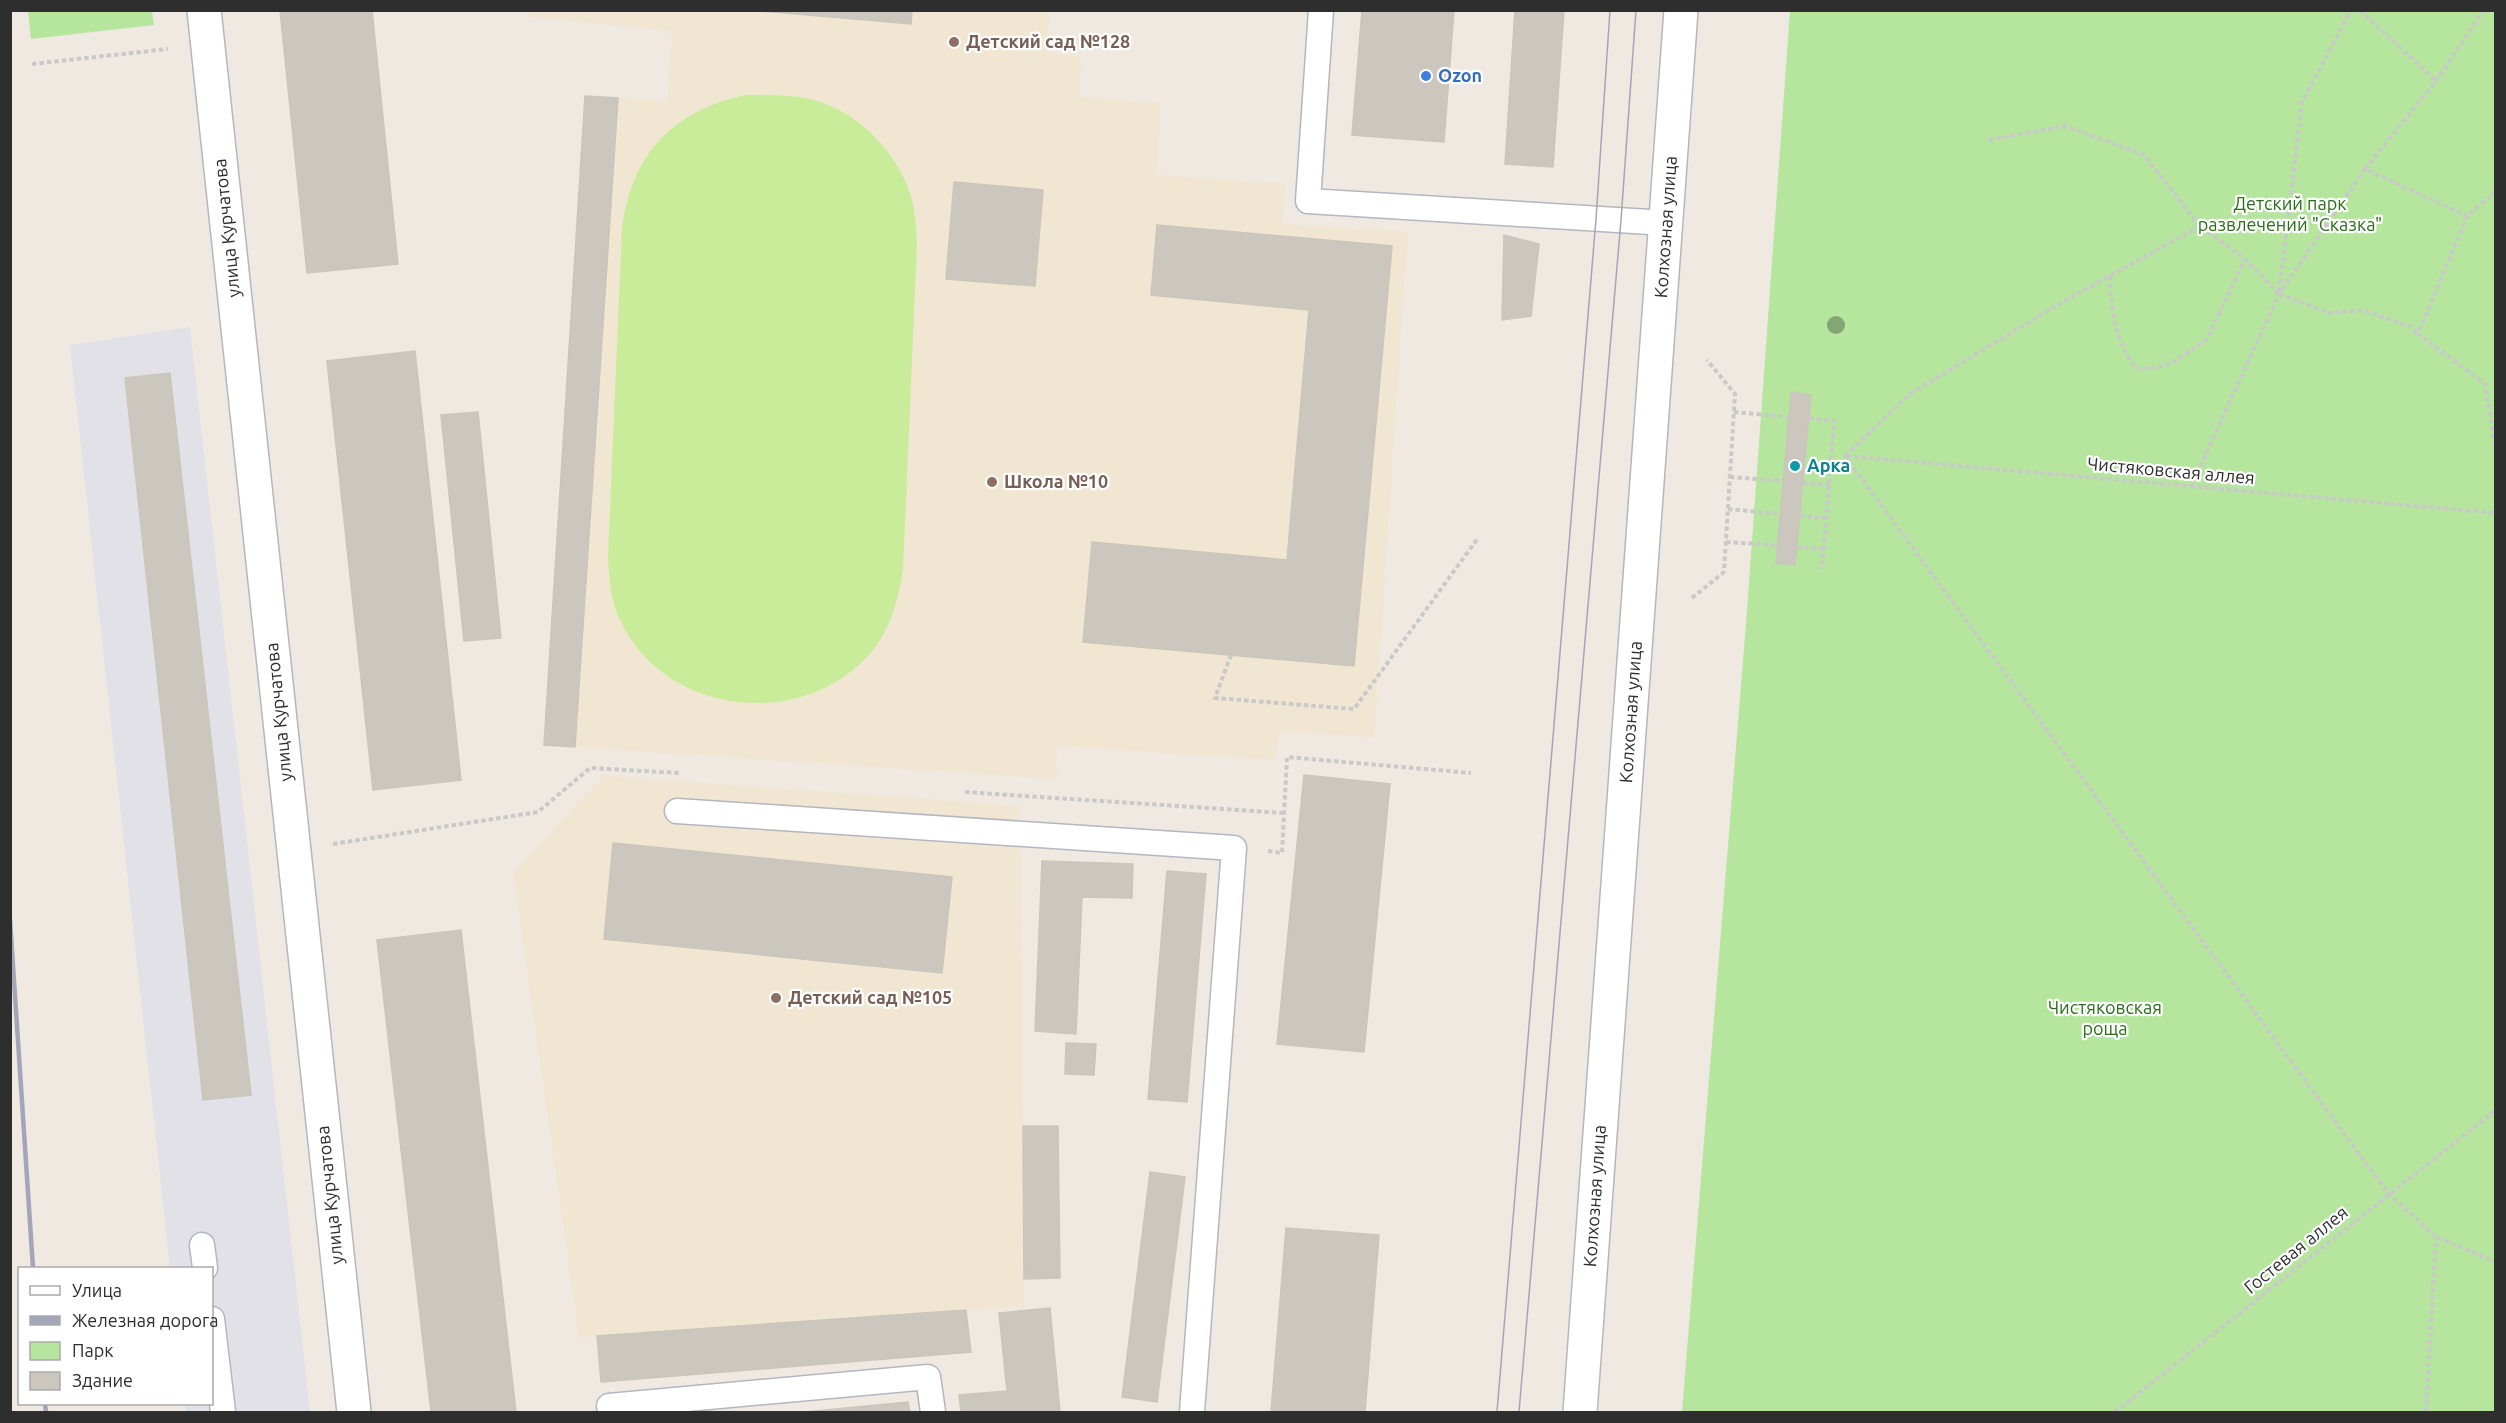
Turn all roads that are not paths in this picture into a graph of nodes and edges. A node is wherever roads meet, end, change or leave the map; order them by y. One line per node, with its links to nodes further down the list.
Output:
1 (204, 10): 9 (street, улица Курчатова)
2 (1321, 10): 4 (lane)
3 (1681, 10): 4 (street, Колхозная улица)
4 (1666, 223): 12 (street, Колхозная улица)
5 (677, 811): 11 (lane)
6 (213, 1328): 8 (lane)
7 (609, 1406): 10 (lane)
8 (223, 1413)
9 (354, 1413)
10 (933, 1413)
11 (1192, 1413)
12 (1580, 1413)

